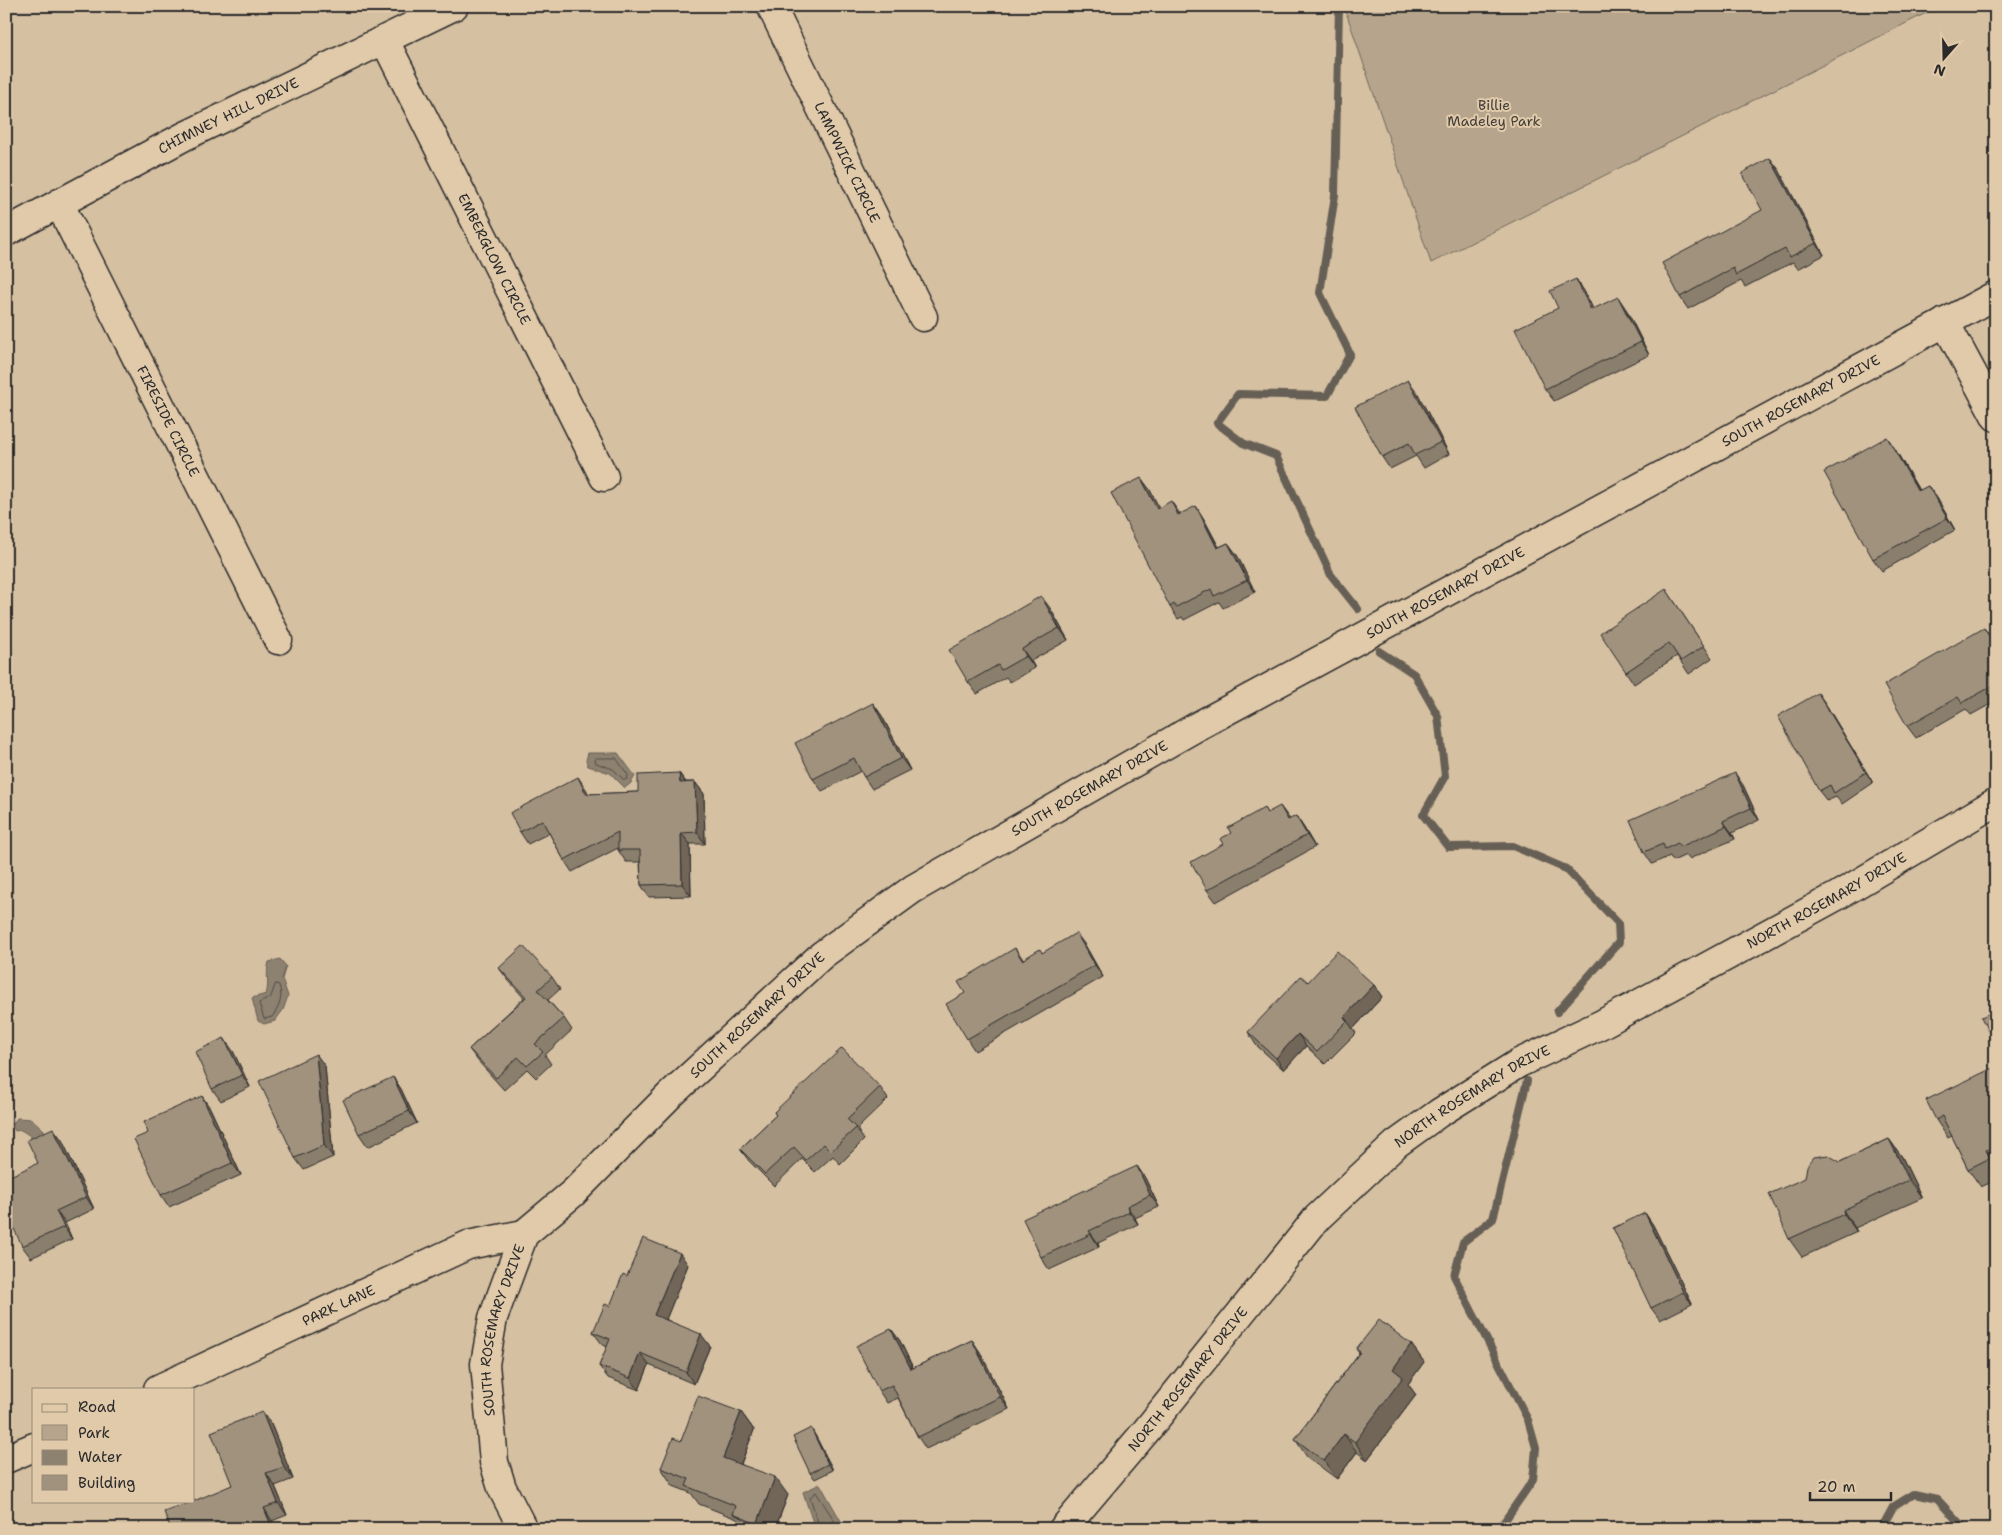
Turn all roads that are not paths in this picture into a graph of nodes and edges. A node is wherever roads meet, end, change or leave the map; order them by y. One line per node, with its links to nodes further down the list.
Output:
1 (454, 6): 3 (street, CHIMNEY HILL DRIVE)
2 (771, 6): 7 (street, LAMPWICK CIRCLE)
3 (385, 41): 4 (street, CHIMNEY HILL DRIVE); 10 (street, EMBERGLOW CIRCLE)
4 (60, 203): 5 (street, CHIMNEY HILL DRIVE); 11 (street, FIRESIDE CIRCLE)
5 (6, 232)
6 (1996, 295): 8 (street, SOUTH ROSEMARY DRIVE)
7 (923, 317)
8 (1945, 322): 9 (street); 13 (street, SOUTH ROSEMARY DRIVE)
9 (1996, 417)
10 (604, 477)
11 (278, 640)
12 (1996, 802): 18 (street, NORTH ROSEMARY DRIVE)
13 (524, 1234): 14 (street, PARK LANE); 17 (street, SOUTH ROSEMARY DRIVE)
14 (160, 1388)
15 (32, 1447): 16 (street)
16 (6, 1459)
17 (523, 1529)
18 (1063, 1529)

